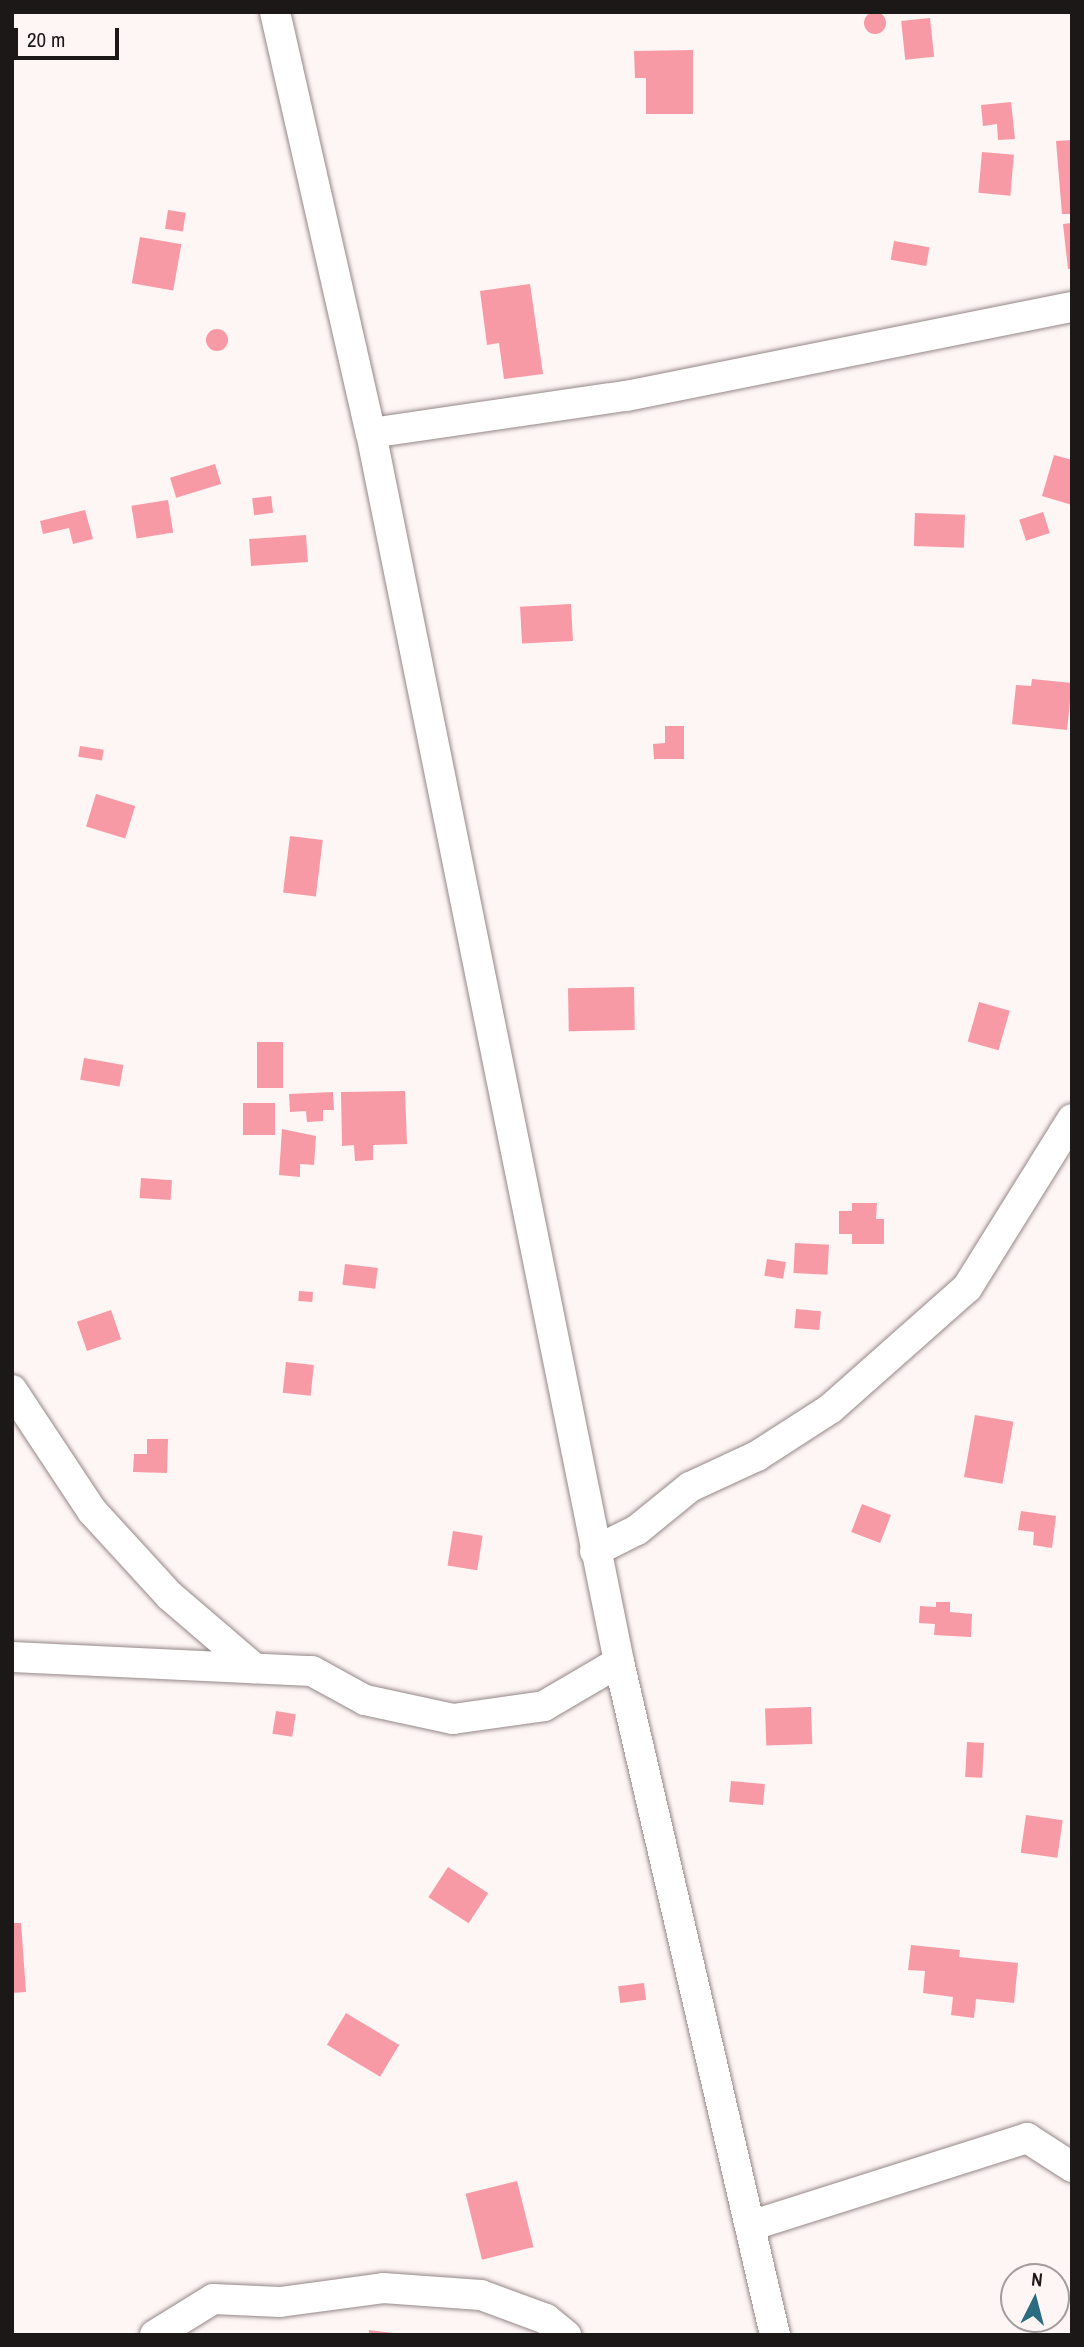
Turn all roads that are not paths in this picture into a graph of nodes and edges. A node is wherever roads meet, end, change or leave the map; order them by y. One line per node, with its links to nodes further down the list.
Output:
1 (275, 12): 3 (street)
2 (1072, 307): 3 (street)
3 (371, 433): 6 (street)
4 (1072, 1119): 6 (street)
5 (12, 1390): 9 (street)
6 (595, 1551): 8 (street)
7 (12, 1657): 9 (street)
8 (619, 1662): 9 (street); 11 (street)
9 (254, 1668)
10 (1072, 2167): 11 (street)
11 (750, 2227): 14 (street)
12 (155, 2335): 13 (street)
13 (566, 2335)
14 (775, 2335)

